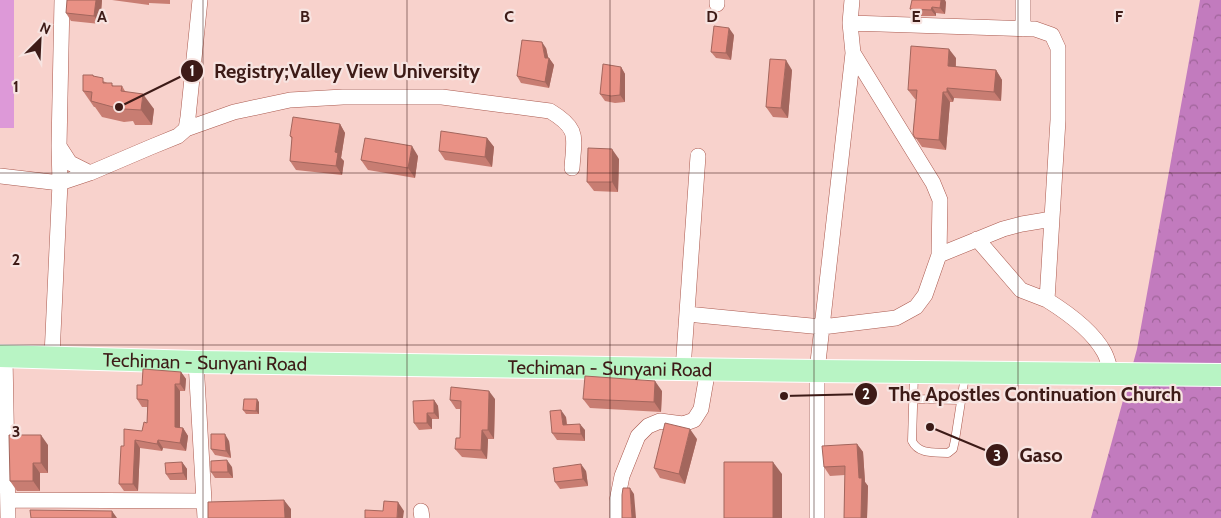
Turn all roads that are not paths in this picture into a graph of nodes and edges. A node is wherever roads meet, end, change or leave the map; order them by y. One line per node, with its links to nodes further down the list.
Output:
1 (62, 0): 9 (street)
2 (200, 0): 8 (street)
3 (852, 0): 5 (street)
4 (1023, 0): 6 (street)
5 (850, 23): 6 (street); 7 (street)
6 (1023, 28): 15 (street)
7 (853, 53): 17 (street); 20 (street)
8 (186, 129): 11 (street); 12 (street)
9 (59, 146): 12 (street); 14 (street)
10 (698, 156): 19 (street)
11 (572, 168)
12 (90, 173): 14 (street)
13 (0, 176): 14 (street)
14 (60, 183): 22 (street)
15 (1052, 219): 16 (street); 18 (street)
16 (976, 239): 17 (street); 18 (street)
17 (938, 254): 20 (street)
18 (1047, 300): 29 (street)
19 (687, 314): 20 (street); 24 (street)
20 (822, 327): 26 (street)
21 (3, 356): 22 (main road, Techiman - Sunyani Road); 33 (street)
22 (52, 356): 23 (main road, Techiman - Sunyani Road)
23 (196, 362): 24 (main road, Techiman - Sunyani Road); 34 (street)
24 (683, 369): 25 (main road, Techiman - Sunyani Road)
25 (708, 369): 26 (main road, Techiman - Sunyani Road); 37 (street)
26 (817, 371): 27 (main road, Techiman - Sunyani Road); 38 (street)
27 (914, 372): 28 (main road, Techiman - Sunyani Road); 31 (lane)
28 (966, 373): 29 (main road, Techiman - Sunyani Road); 32 (lane)
29 (1112, 374): 30 (main road, Techiman - Sunyani Road)
30 (1221, 375)
31 (913, 399): 32 (lane); 32 (lane)
32 (961, 400)
33 (8, 500): 34 (street); 35 (street)
34 (204, 501): 36 (street)
35 (8, 518)
36 (205, 518)
37 (617, 518)
38 (817, 518)

